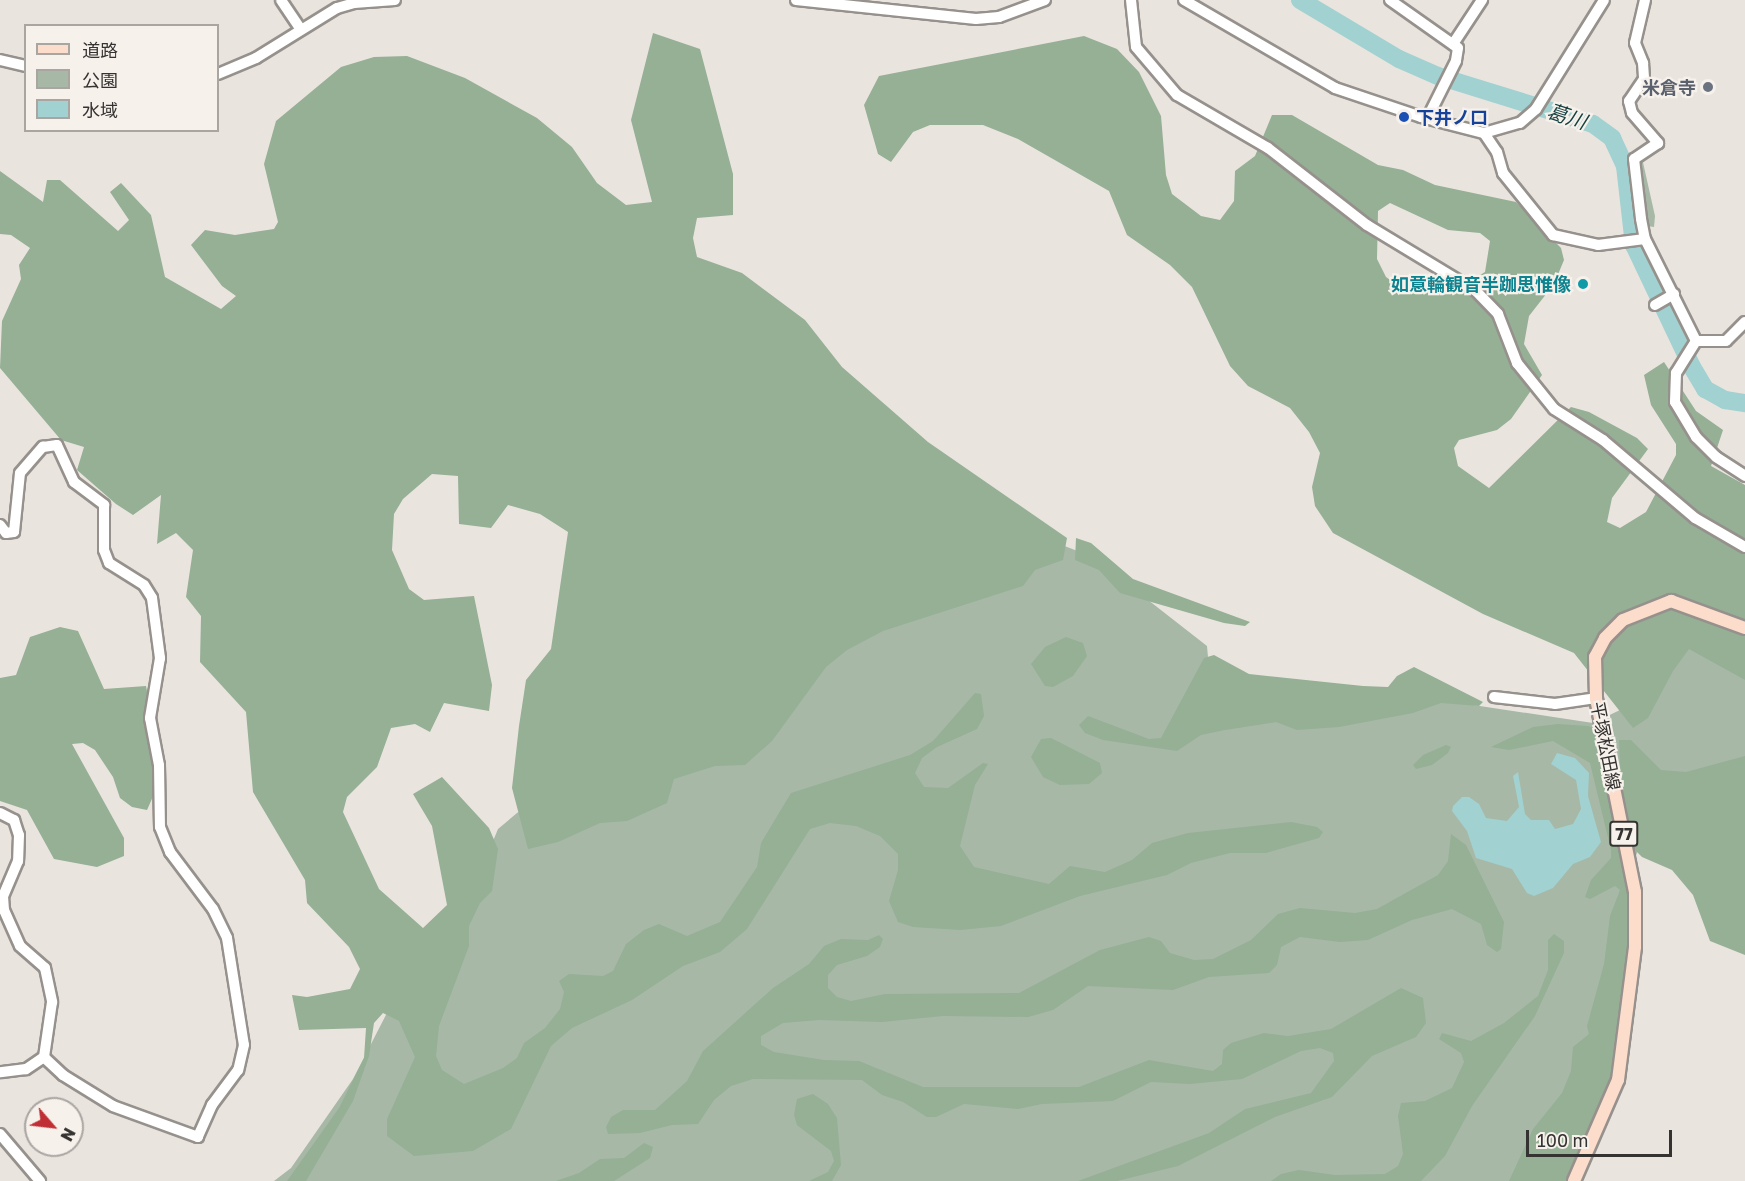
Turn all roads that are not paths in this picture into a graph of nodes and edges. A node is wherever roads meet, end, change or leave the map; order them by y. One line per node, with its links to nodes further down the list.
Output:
1 (281, 0): 11 (street)
2 (395, 0): 11 (street)
3 (796, 0): 4 (street)
4 (1045, 0)
5 (1131, 0): 25 (street)
6 (1184, 0): 16 (street)
7 (1390, 0): 12 (street)
8 (1482, 0): 12 (street)
9 (1604, 0): 17 (street)
10 (1645, 0): 18 (street)
11 (300, 28): 15 (street)
12 (1453, 44): 16 (street)
13 (0, 60): 14 (street)
14 (24, 66)
15 (219, 74)
16 (1426, 119): 17 (street)
17 (1484, 133): 18 (street)
18 (1644, 239): 19 (street)
19 (1674, 294): 20 (street); 22 (street)
20 (1655, 305)
21 (1745, 322): 22 (street)
22 (1694, 344): 23 (street)
23 (1745, 476)
24 (0, 525): 30 (street)
25 (1745, 547)
26 (1745, 628): 28 (main road, 平塚松田線 / 77)
27 (1494, 697): 28 (street)
28 (1596, 698): 34 (main road, 平塚松田線 / 77)
29 (0, 813): 30 (street)
30 (44, 1057): 31 (street)
31 (0, 1072)
32 (0, 1134): 33 (street)
33 (40, 1181)
34 (1574, 1181)

